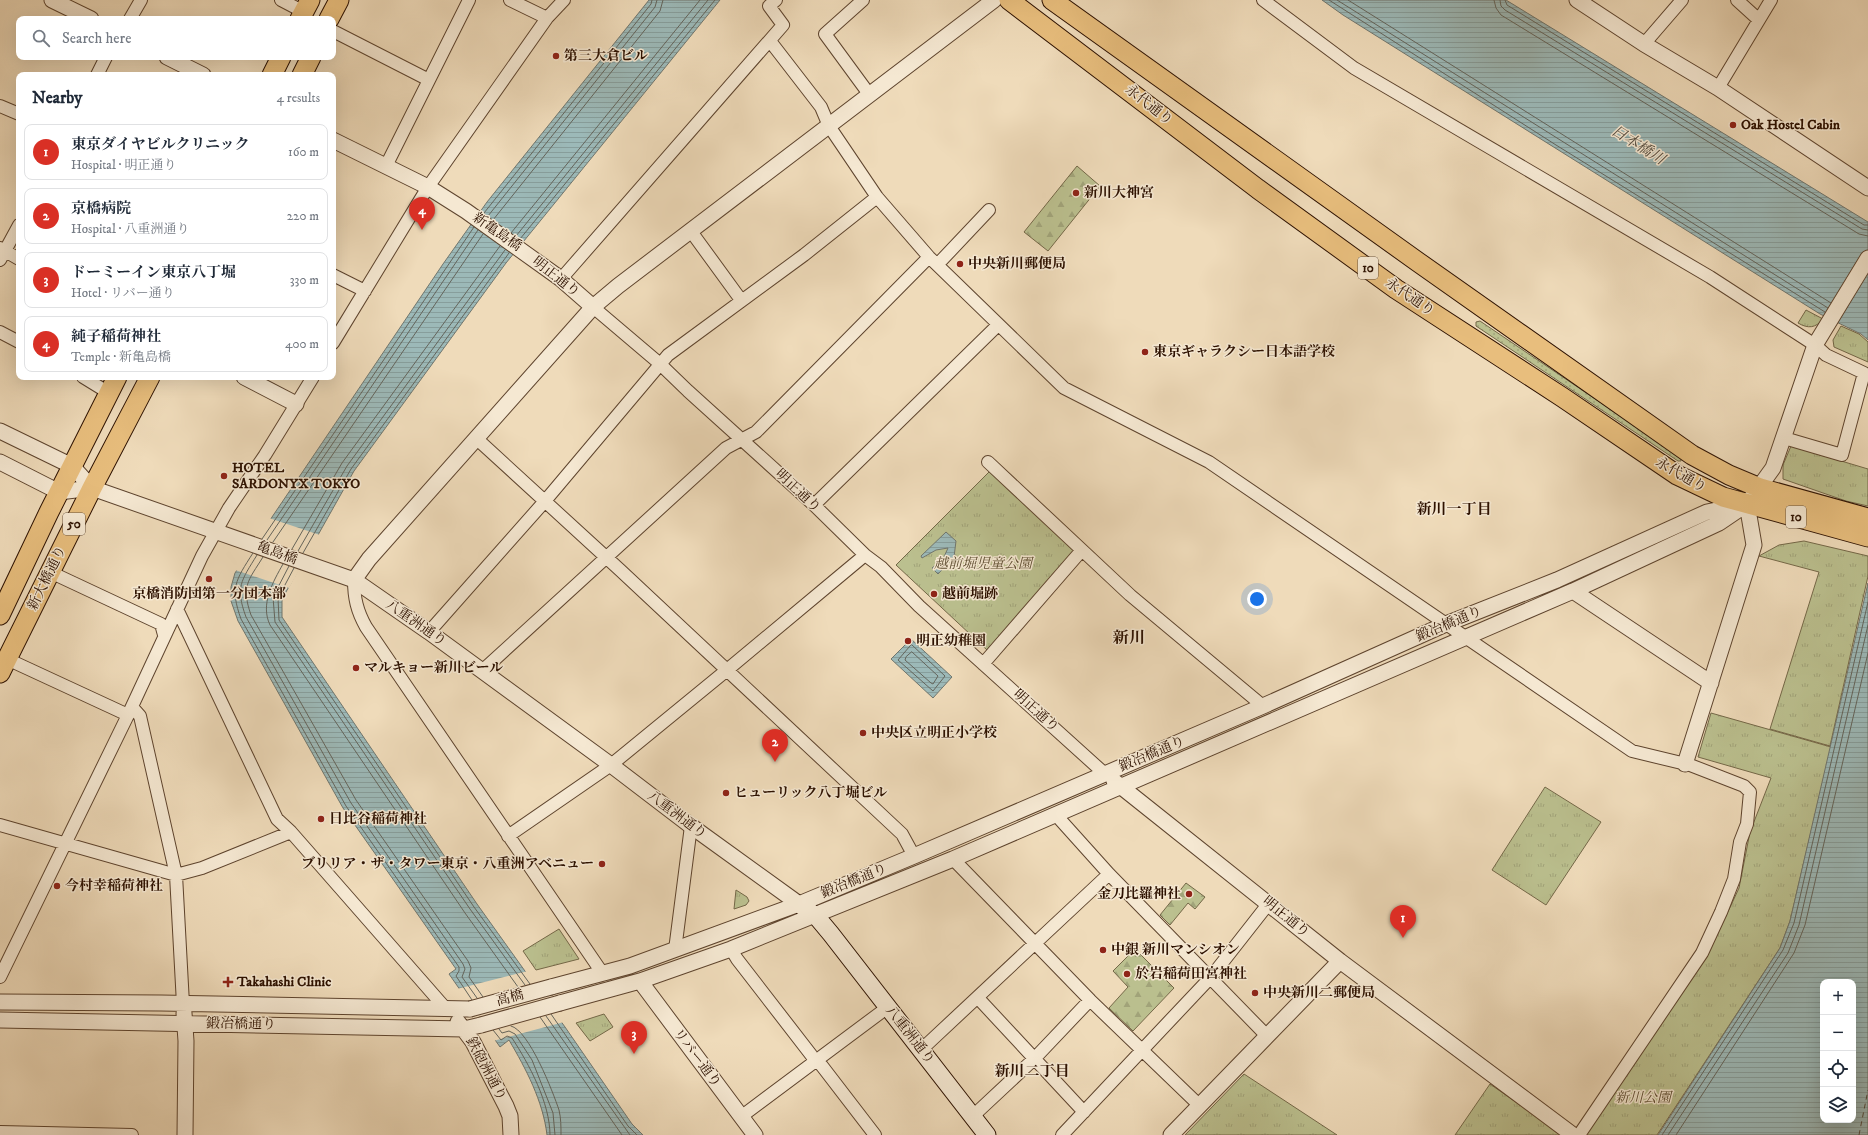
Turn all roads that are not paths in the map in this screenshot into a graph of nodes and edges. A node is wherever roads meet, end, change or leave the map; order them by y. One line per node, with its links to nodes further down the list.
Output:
1 (52, 0): 19 (street)
2 (141, 0): 20 (street)
3 (280, 0): 18 (street)
4 (339, 0): 21 (main road)
5 (469, 0): 35 (street)
6 (510, 0): 22 (street)
7 (564, 0): 22 (street)
8 (776, 0): 25 (street)
9 (863, 0): 37 (street)
10 (994, 0): 37 (street)
11 (1009, 0): 82 (main road, 永代通り / 10)
12 (1052, 0): 79 (main road, 永代通り / 10)
13 (1263, 0): 63 (street)
14 (1577, 0): 26 (street)
15 (1682, 0): 26 (street)
16 (1737, 0): 23 (street)
17 (1771, 0): 23 (street)
18 (305, 10)
19 (85, 16)
20 (132, 16)
21 (331, 16)
22 (547, 18): 43 (street)
23 (1759, 20): 36 (street)
24 (336, 32): 35 (street)
25 (770, 41): 40 (street); 55 (street)
26 (1644, 44): 36 (street)
27 (104, 60): 31 (street)
28 (173, 60): 32 (street)
29 (280, 60): 33 (main road)
30 (310, 60): 34 (main road)
31 (98, 72)
32 (197, 72)
33 (274, 72)
34 (304, 72)
35 (429, 80): 42 (street)
36 (1718, 88): 44 (street)
37 (869, 94): 40 (street)
38 (0, 106): 39 (street)
39 (16, 113)
40 (829, 126): 45 (street); 48 (street)
41 (336, 141): 42 (street, 新亀島橋)
42 (386, 166): 43 (street, 新亀島橋)
43 (428, 187): 50 (street, 新亀島橋); 56 (street)
44 (1868, 188)
45 (877, 197): 53 (street); 57 (street)
46 (989, 210): 53 (street)
47 (16, 230): 49 (street)
48 (690, 230): 57 (street); 58 (street)
49 (2, 253): 51 (street)
50 (528, 254): 55 (street, 明正通り)
51 (16, 258)
52 (1868, 258): 63 (street, 鍛冶橋通り)
53 (934, 260): 59 (street); 74 (street)
54 (336, 276): 56 (street)
55 (561, 278): 58 (street, 明正通り)
56 (365, 291): 61 (street)
57 (741, 300): 64 (street)
58 (593, 307): 64 (street, 明正通り); 73 (street)
59 (998, 325): 83 (street); 97 (street)
60 (0, 332): 62 (street)
61 (336, 339)
62 (16, 340)
63 (1815, 345): 72 (street, 鍛冶橋通り); 72 (street)
64 (659, 364): 74 (street, 明正通り); 81 (street)
65 (94, 380): 69 (street)
66 (148, 380): 78 (main road, 新大橋通り / 50)
67 (250, 380): 70 (street)
68 (310, 380): 70 (street)
69 (113, 385): 77 (main road, 新大橋通り / 50)
70 (296, 404): 86 (street)
71 (0, 431): 77 (street)
72 (1784, 438): 79 (street, 鍛冶橋通り)
73 (477, 439): 81 (street); 93 (street)
74 (742, 440): 83 (street, 明正通り); 90 (street)
75 (0, 462): 80 (street)
76 (988, 462): 88 (street)
77 (72, 466): 78 (street); 80 (main road, 新大橋通り / 50)
78 (92, 488): 80 (street); 86 (street); 92 (main road, 新大橋通り / 50)
79 (1760, 488): 82 (street, 鍛冶橋通り); 85 (main road, 永代通り / 10)
80 (59, 492): 96 (main road, 新大橋通り / 50)
81 (545, 501): 90 (street); 98 (street)
82 (1747, 504): 85 (main road, 永代通り / 10); 94 (street, 鍛冶橋通り); 97 (street, 鍛冶橋通り); 105 (street)
83 (814, 505): 89 (street, 明正通り)
84 (1868, 518): 85 (main road, 10)
85 (1847, 522): 87 (main road, 10)
86 (216, 531): 91 (street, 亀島橋); 95 (street)
87 (1868, 537)
88 (1082, 550): 101 (street); 106 (street)
89 (865, 555): 101 (street, 明正通り); 103 (street)
90 (606, 559): 103 (street); 104 (street)
91 (306, 564): 93 (street, 八重洲通り)
92 (50, 572): 99 (street); 102 (main road, 新大橋通り / 50)
93 (354, 580): 98 (street, 八重洲通り); 116 (street)
94 (1573, 591): 100 (street, 鍛冶橋通り); 105 (street)
95 (177, 609): 99 (street); 115 (street)
96 (0, 615)
97 (1446, 624): 100 (street); 106 (street, 鍛冶橋通り)
98 (428, 632): 104 (street, 八重洲通り)
99 (164, 635): 107 (street)
100 (1464, 636): 108 (street); 111 (street, 鍛冶橋通り)
101 (983, 664): 110 (street, 明正通り)
102 (3, 666): 107 (street)
103 (727, 670): 109 (street); 118 (street)
104 (482, 671): 109 (street, 八重洲通り)
105 (1711, 682): 108 (street)
106 (1263, 706): 110 (street, 鍛冶橋通り)
107 (130, 711): 117 (street); 121 (street)
108 (1685, 764): 165 (street)
109 (611, 765): 114 (street, 八重洲通り); 116 (street)
110 (1106, 774): 111 (street, 明正通り); 118 (street, 鍛冶橋通り)
111 (1121, 786): 112 (street, 鍛冶橋通り); 122 (street, 明正通り)
112 (1056, 814): 119 (street, 鍛冶橋通り); 120 (street)
113 (0, 825): 117 (street)
114 (691, 826): 123 (street, 八重洲通り); 127 (street)
115 (291, 832): 121 (street); 140 (street)
116 (508, 836): 129 (street)
117 (66, 843): 121 (street); 130 (street)
118 (914, 856): 123 (street, 鍛冶橋通り)
119 (953, 859): 124 (street, 鍛冶橋通り); 125 (street)
120 (1109, 874): 125 (street); 131 (street)
121 (176, 875): 138 (street)
122 (1269, 903): 128 (street, 明正通り); 131 (street)
123 (799, 904): 124 (main road, 八重洲通り); 127 (street, 鍛冶橋通り)
124 (816, 916): 126 (street, 鍛冶橋通り); 139 (main road, 八重洲通り)
125 (1035, 944): 134 (street); 136 (street)
126 (731, 949): 132 (street, 鍛冶橋通り); 150 (street)
127 (676, 950): 129 (street, 鍛冶橋通り)
128 (1340, 961): 146 (street); 164 (street, 明正通り)
129 (603, 974): 133 (street, 鍛冶橋通り)
130 (0, 977)
131 (1211, 977): 146 (street); 148 (street)
132 (640, 981): 137 (street, 鍛冶橋通り); 153 (street, リバー通り)
133 (551, 987): 141 (street, 高橋, bridge)
134 (978, 998): 147 (street); 149 (street)
135 (1, 1000): 138 (street, 鍛冶橋通り)
136 (1090, 1000): 148 (street); 149 (street)
137 (560, 1003): 144 (street, 高橋, bridge)
138 (183, 1004): 140 (street, 鍛冶橋通り); 143 (street)
139 (888, 1007): 147 (main road, 八重洲通り); 150 (street)
140 (447, 1010): 141 (street, 鍛冶橋通り); 145 (street, 鉄砲洲通り)
141 (470, 1010)
142 (0, 1020): 143 (street, 鍛冶橋通り)
143 (184, 1023): 145 (street, 鍛冶橋通り); 157 (street)
144 (481, 1025): 145 (street, 鍛冶橋通り)
145 (464, 1029): 158 (street, 鉄砲洲通り)
146 (1267, 1036): 151 (street)
147 (922, 1049): 154 (main road, 八重洲通り)
148 (1142, 1050): 151 (street); 152 (street)
149 (1034, 1059): 152 (street); 154 (street)
150 (816, 1061): 153 (street); 160 (street)
151 (1200, 1106): 163 (street)
152 (1084, 1112): 162 (street)
153 (742, 1116): 159 (street, リバー通り)
154 (973, 1116): 161 (main road, 八重洲通り)
155 (0, 1132): 156 (street)
156 (132, 1135)
157 (184, 1135)
158 (511, 1135)
159 (756, 1135)
160 (875, 1135)
161 (987, 1135)
162 (1062, 1135)
163 (1171, 1135)
164 (1573, 1135)
165 (1579, 1135)

